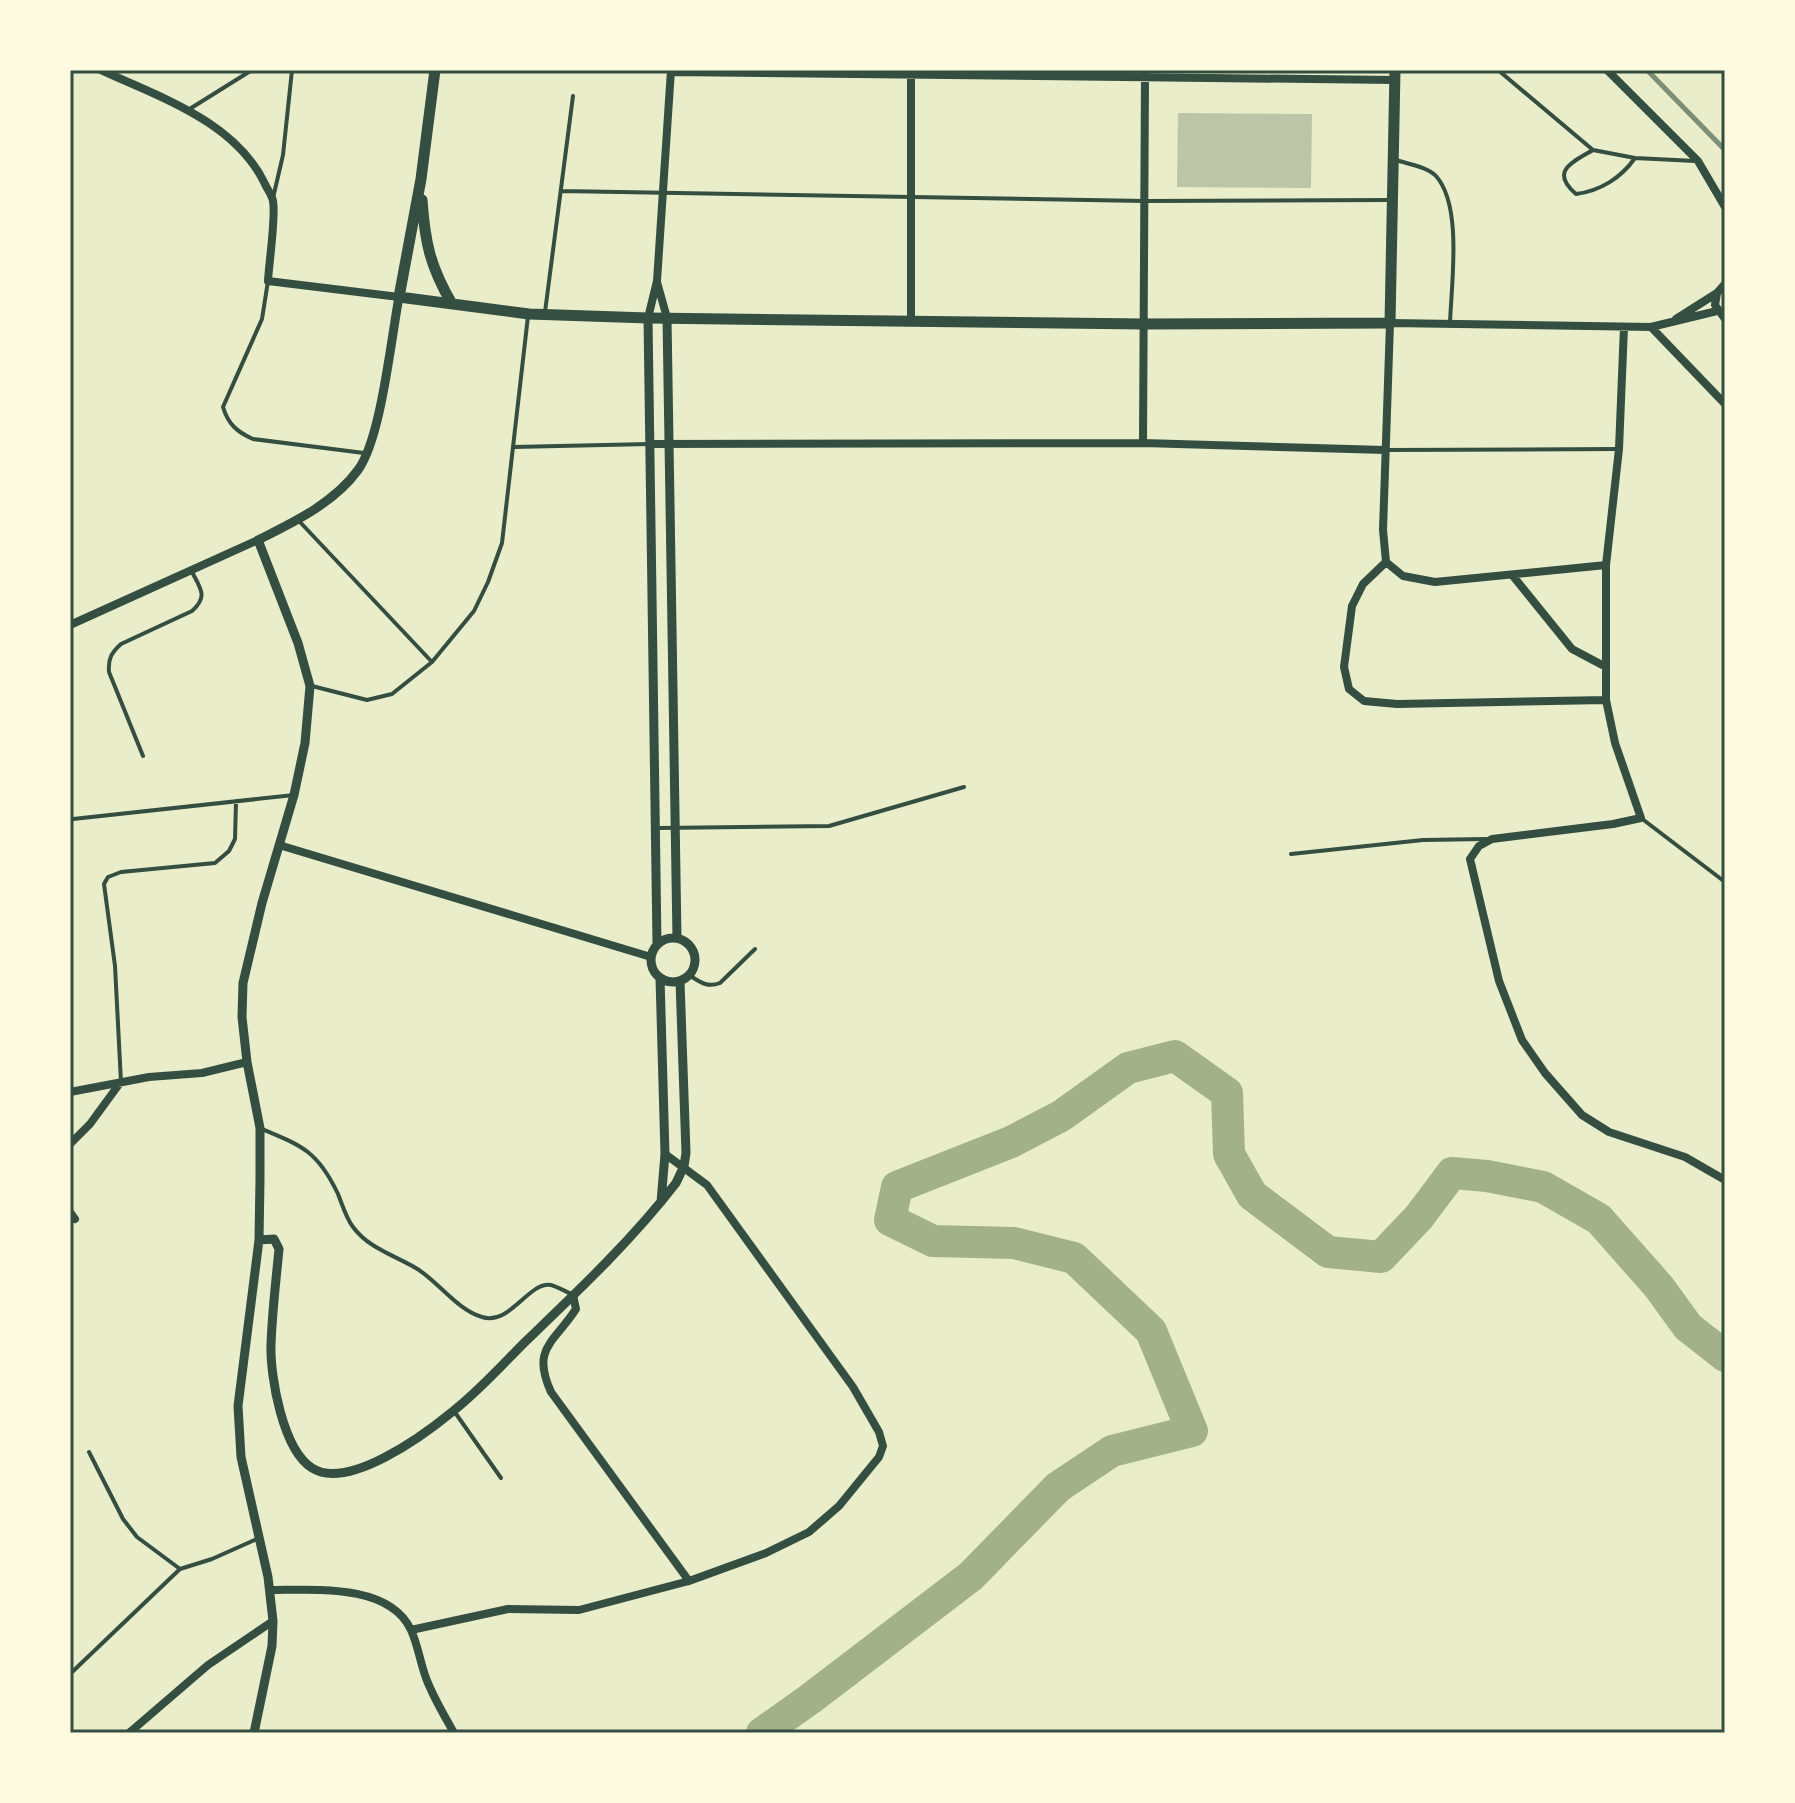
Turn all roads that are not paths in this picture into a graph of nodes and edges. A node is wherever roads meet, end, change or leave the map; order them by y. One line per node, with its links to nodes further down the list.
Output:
1 (101, 70): 12 (street)
2 (252, 70): 12 (lane)
3 (292, 70): 21 (lane)
4 (435, 70): 17 (main road)
5 (1498, 70): 13 (lane)
6 (1607, 70): 16 (street)
7 (671, 71): 8 (street); 19 (street)
8 (910, 72): 10 (street); 20 (street)
9 (1395, 75): 10 (street); 15 (main road)
10 (1145, 76): 23 (street)
11 (573, 96): 18 (lane)
12 (188, 110): 21 (street)
13 (1593, 150): 14 (lane); 14 (lane)
14 (1635, 158): 16 (lane)
15 (1394, 159): 22 (main road); 40 (lane)
16 (1698, 161): 24 (street)
17 (421, 179): 29 (main road); 30 (main road)
18 (561, 191): 19 (lane); 33 (lane)
19 (663, 193): 20 (lane); 26 (street)
20 (911, 196): 23 (lane); 37 (street)
21 (273, 200): 25 (street)
22 (1393, 200): 23 (lane); 38 (main road)
23 (1145, 201): 39 (street)
24 (1725, 207)
25 (268, 281): 29 (street); 51 (lane)
26 (657, 281): 34 (street); 35 (street)
27 (1725, 284): 28 (street)
28 (1717, 293): 31 (street); 41 (street)
29 (399, 297): 30 (main road); 51 (street)
30 (452, 304): 32 (main road)
31 (1717, 311): 36 (street); 41 (street)
32 (529, 314): 33 (main road); 48 (lane)
33 (544, 315): 34 (main road)
34 (648, 318): 35 (main road); 47 (street)
35 (667, 318): 37 (main road); 45 (street)
36 (1725, 319)
37 (911, 321): 39 (main road)
38 (1390, 323): 39 (main road); 40 (street); 50 (street)
39 (1144, 324): 46 (street)
40 (1450, 324): 42 (street)
41 (1669, 324): 43 (street)
42 (1624, 327): 43 (street); 49 (street)
43 (1651, 327): 44 (street)
44 (1725, 404)
45 (669, 443): 46 (street); 47 (street); 69 (street)
46 (1143, 443): 50 (street)
47 (650, 444): 48 (lane); 70 (street)
48 (513, 447): 59 (lane)
49 (1619, 449): 50 (lane); 55 (street)
50 (1385, 450): 54 (street)
51 (367, 453): 52 (street)
52 (298, 520): 53 (street); 59 (lane)
53 (258, 540): 56 (street); 61 (street)
54 (1386, 562): 57 (street); 62 (street)
55 (1606, 565): 57 (street); 60 (street)
56 (191, 570): 58 (street); 63 (lane)
57 (1513, 576): 60 (street)
58 (70, 625)
59 (432, 662): 61 (lane)
60 (1606, 667): 62 (street)
61 (310, 686): 65 (street)
62 (1606, 700): 67 (street)
63 (143, 756)
64 (964, 787): 69 (lane)
65 (294, 795): 66 (lane); 72 (street)
66 (236, 801): 68 (lane); 82 (lane)
67 (1641, 818): 71 (street); 74 (lane)
68 (73, 819)
69 (676, 827): 70 (lane); 75 (street)
70 (656, 828): 76 (street)
71 (1492, 839): 73 (lane); 88 (street)
72 (279, 845): 78 (street); 81 (street)
73 (1291, 854)
74 (1725, 882)
75 (677, 938): 76 (street); 80 (street)
76 (657, 944): 78 (street)
77 (755, 949): 80 (lane)
78 (651, 957): 79 (street)
79 (660, 978): 80 (street); 86 (street)
80 (685, 978): 87 (street)
81 (247, 1062): 82 (street); 84 (street)
82 (121, 1083): 83 (street); 85 (street)
83 (70, 1092)
84 (260, 1128): 90 (street); 91 (lane)
85 (70, 1144)
86 (665, 1154): 87 (street); 89 (street)
87 (684, 1166): 89 (street); 97 (street)
88 (1725, 1180)
89 (661, 1202): 91 (street)
90 (259, 1240): 92 (street); 95 (street)
91 (573, 1295): 92 (street); 97 (street)
92 (454, 1411): 94 (lane)
93 (89, 1452): 96 (lane)
94 (501, 1478)
95 (260, 1538): 96 (lane); 98 (street)
96 (180, 1569): 101 (lane)
97 (689, 1581): 100 (street)
98 (270, 1590): 99 (street); 100 (street)
99 (273, 1621): 102 (street); 103 (street)
100 (411, 1630): 104 (street)
101 (70, 1674)
102 (129, 1733)
103 (254, 1733)
104 (454, 1733)

